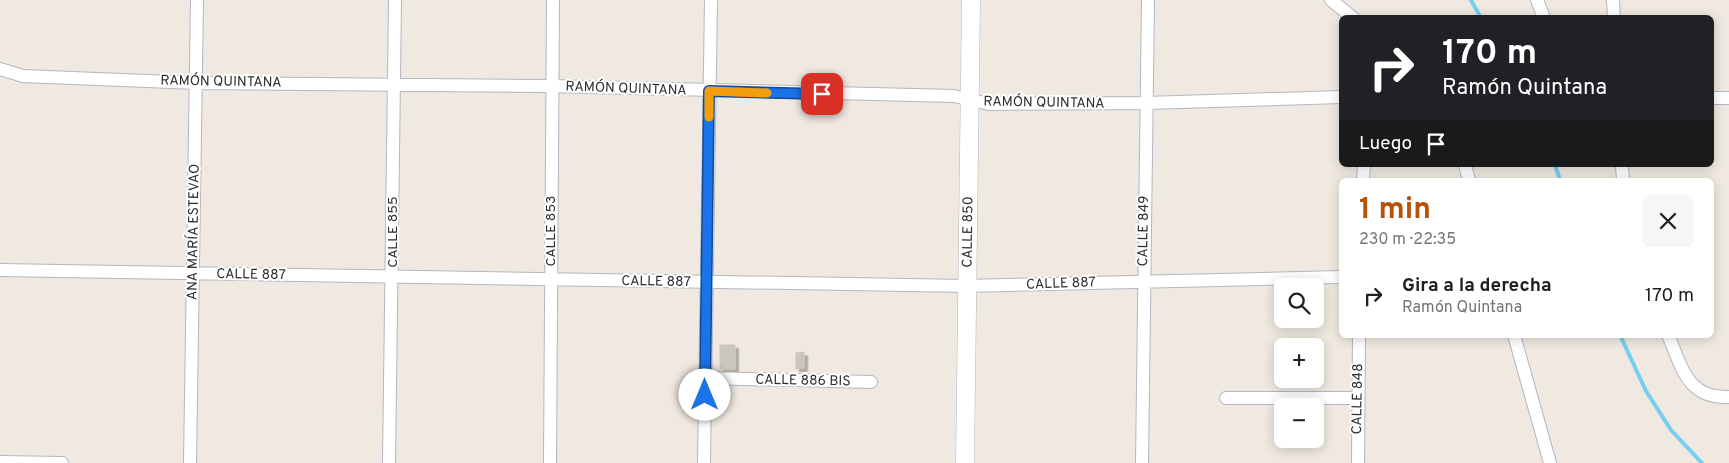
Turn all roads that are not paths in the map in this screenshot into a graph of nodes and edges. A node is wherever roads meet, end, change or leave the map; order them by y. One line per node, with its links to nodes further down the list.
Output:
1 (197, 0): 14 (street, ANA MARÍA ESTEVAO)
2 (395, 0): 15 (street, CALLE 855)
3 (553, 0): 16 (street, CALLE 853)
4 (711, 0): 17 (street)
5 (971, 0): 21 (main road, CALLE 850)
6 (1148, 0): 22 (street, CALLE 849)
7 (1331, 0): 10 (street)
8 (1537, 0): 11 (street)
9 (1614, 0): 12 (street)
10 (1348, 15)
11 (1543, 15)
12 (1614, 15)
13 (0, 69): 14 (street, RAMÓN QUINTANA)
14 (196, 83): 15 (street, RAMÓN QUINTANA); 24 (street, ANA MARÍA ESTEVAO)
15 (394, 86): 16 (street, RAMÓN QUINTANA); 26 (street, CALLE 855)
16 (550, 86): 17 (street, RAMÓN QUINTANA); 27 (street, CALLE 853)
17 (709, 91): 21 (street, RAMÓN QUINTANA); 29 (street)
18 (1339, 98): 22 (street, RAMÓN QUINTANA)
19 (1714, 98): 20 (street)
20 (1729, 98)
21 (970, 100): 22 (street, RAMÓN QUINTANA); 30 (main road, CALLE 850)
22 (1146, 104): 28 (street, CALLE 849)
23 (0, 270): 24 (street, CALLE 887)
24 (194, 274): 26 (street, CALLE 887); 41 (street, ANA MARÍA ESTEVAO)
25 (1339, 277): 28 (street, CALLE 887)
26 (393, 278): 27 (street, CALLE 887); 42 (street, CALLE 855)
27 (551, 280): 29 (street, CALLE 887); 43 (street, CALLE 853)
28 (1144, 281): 30 (street, CALLE 887); 46 (street, CALLE 849)
29 (706, 283): 30 (street, CALLE 887); 34 (street)
30 (966, 286): 45 (main road, CALLE 850)
31 (1359, 338): 38 (street, CALLE 848)
32 (1515, 338): 48 (street)
33 (1669, 338): 36 (street)
34 (706, 378): 35 (street, CALLE 886 BIS); 44 (street)
35 (871, 382)
36 (1729, 397)
37 (1226, 398): 38 (street)
38 (1357, 398): 47 (street, CALLE 848)
39 (0, 462): 40 (street)
40 (62, 463)
41 (190, 463)
42 (389, 463)
43 (550, 463)
44 (704, 463)
45 (965, 463)
46 (1142, 463)
47 (1358, 463)
48 (1550, 463)

